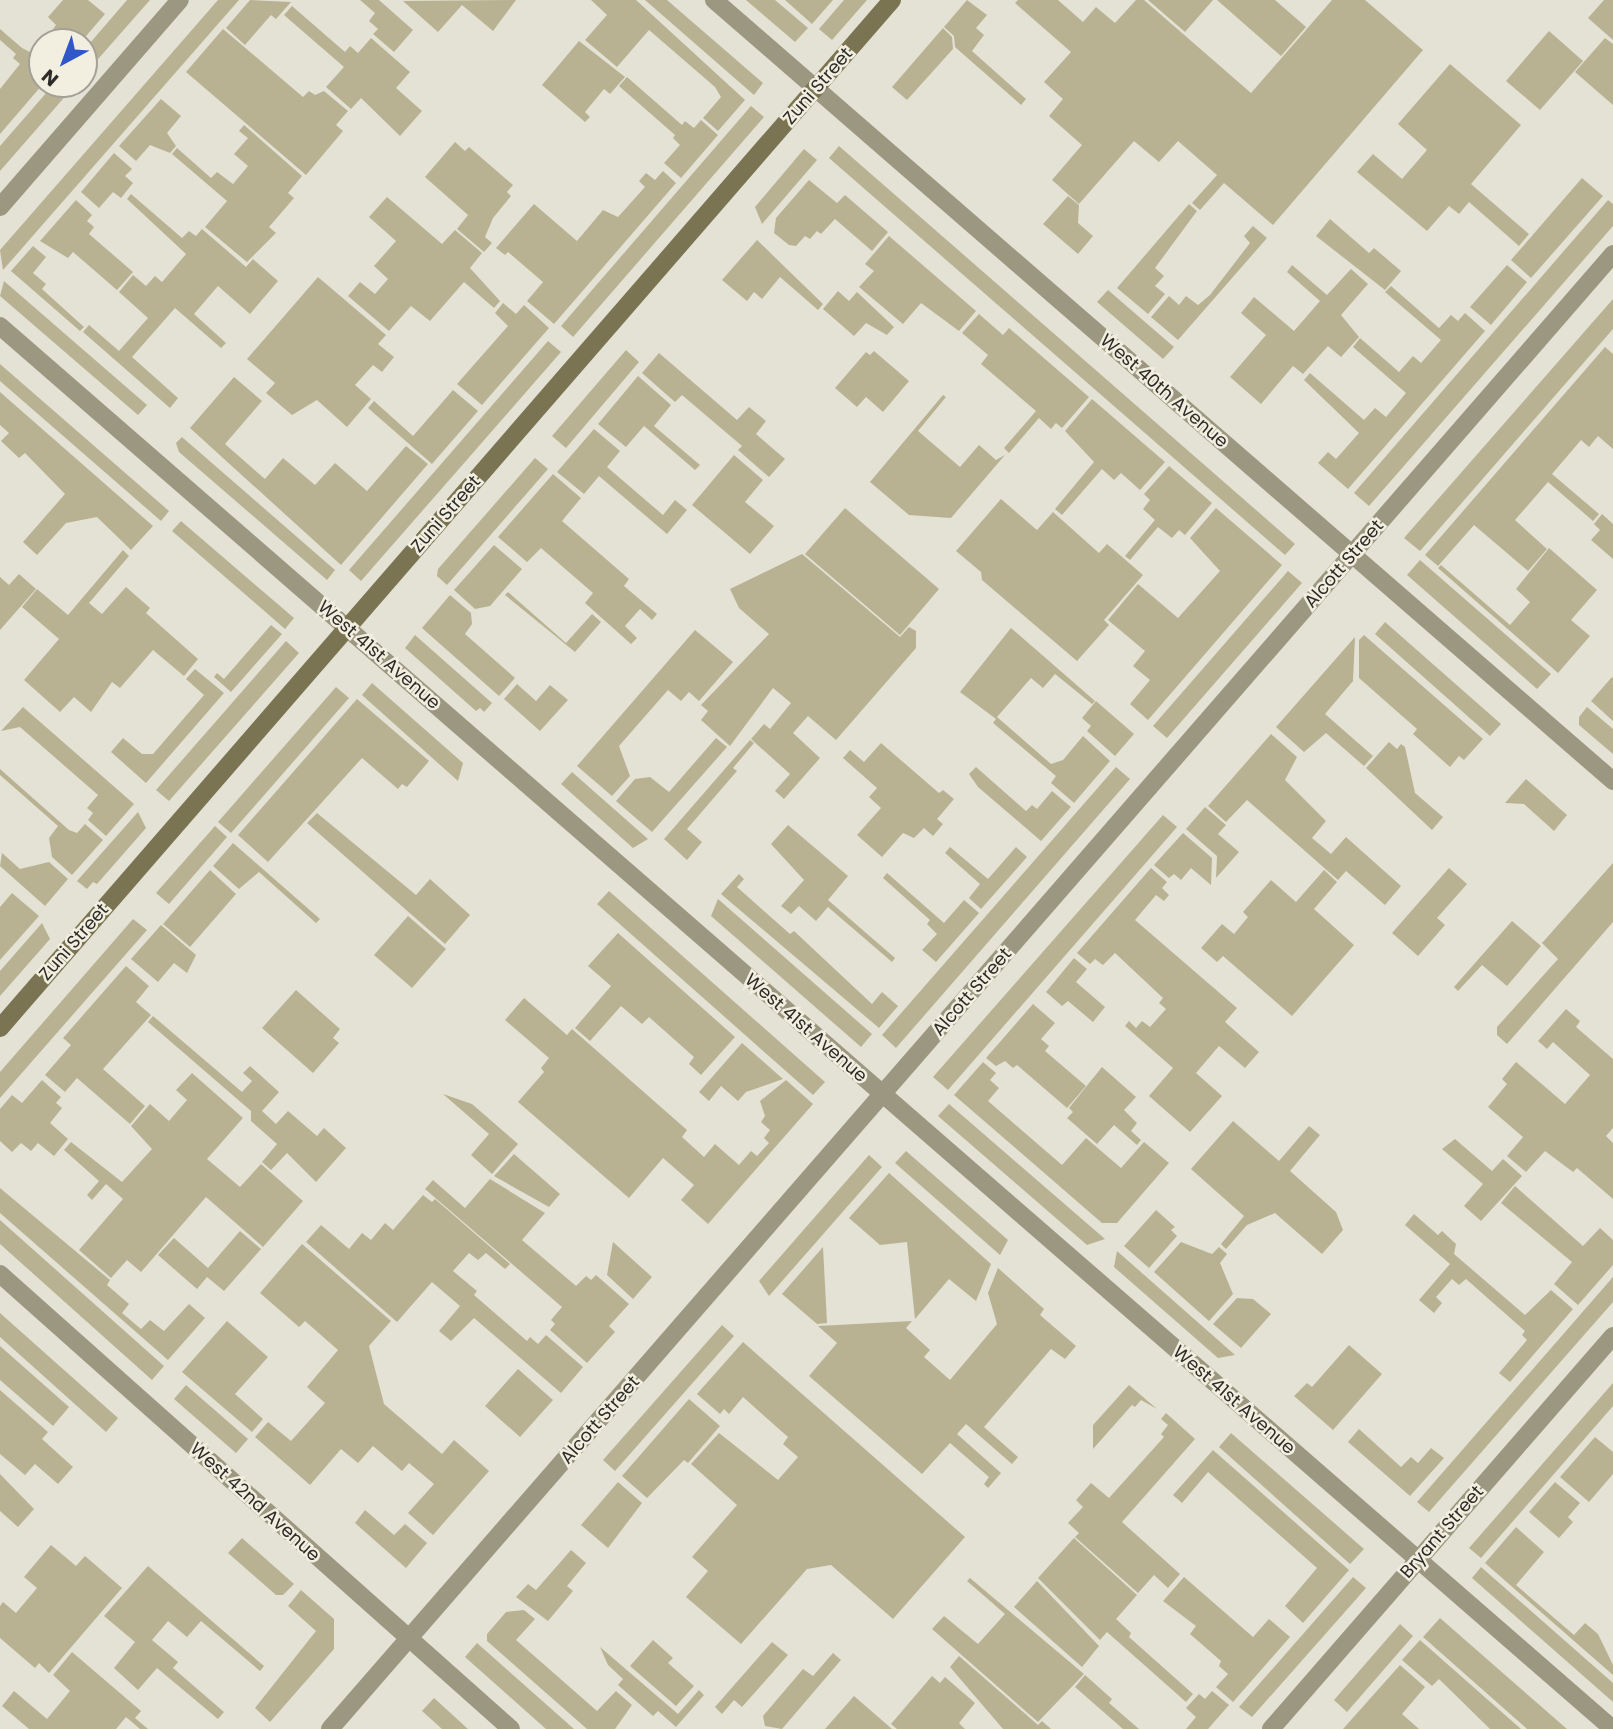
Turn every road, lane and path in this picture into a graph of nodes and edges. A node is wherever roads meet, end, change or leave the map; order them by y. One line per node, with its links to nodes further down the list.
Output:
1 (180, 0): 5 (street)
2 (714, 0): 4 (street, West 40th Avenue)
3 (892, 0): 4 (street, Zuni Street)
4 (816, 88): 8 (street, West 40th Avenue); 9 (street, Zuni Street)
5 (0, 207)
6 (1613, 254): 8 (street, Alcott Street)
7 (0, 326): 9 (street, West 41st Avenue)
8 (1352, 554): 10 (street, West 40th Avenue); 12 (street, Alcott Street)
9 (347, 628): 11 (street, Zuni Street); 12 (street, West 41st Avenue)
10 (1613, 781)
11 (0, 1028)
12 (883, 1094): 15 (street, West 41st Avenue); 16 (street, Alcott Street)
13 (0, 1274): 16 (street, West 42nd Avenue)
14 (1613, 1336): 15 (street, Bryant Street)
15 (1418, 1560): 19 (street, Bryant Street); 20 (street, West 41st Avenue)
16 (409, 1638): 17 (street, Alcott Street); 18 (street, West 42nd Avenue)
17 (330, 1729)
18 (511, 1729)
19 (1270, 1729)
20 (1613, 1729)

